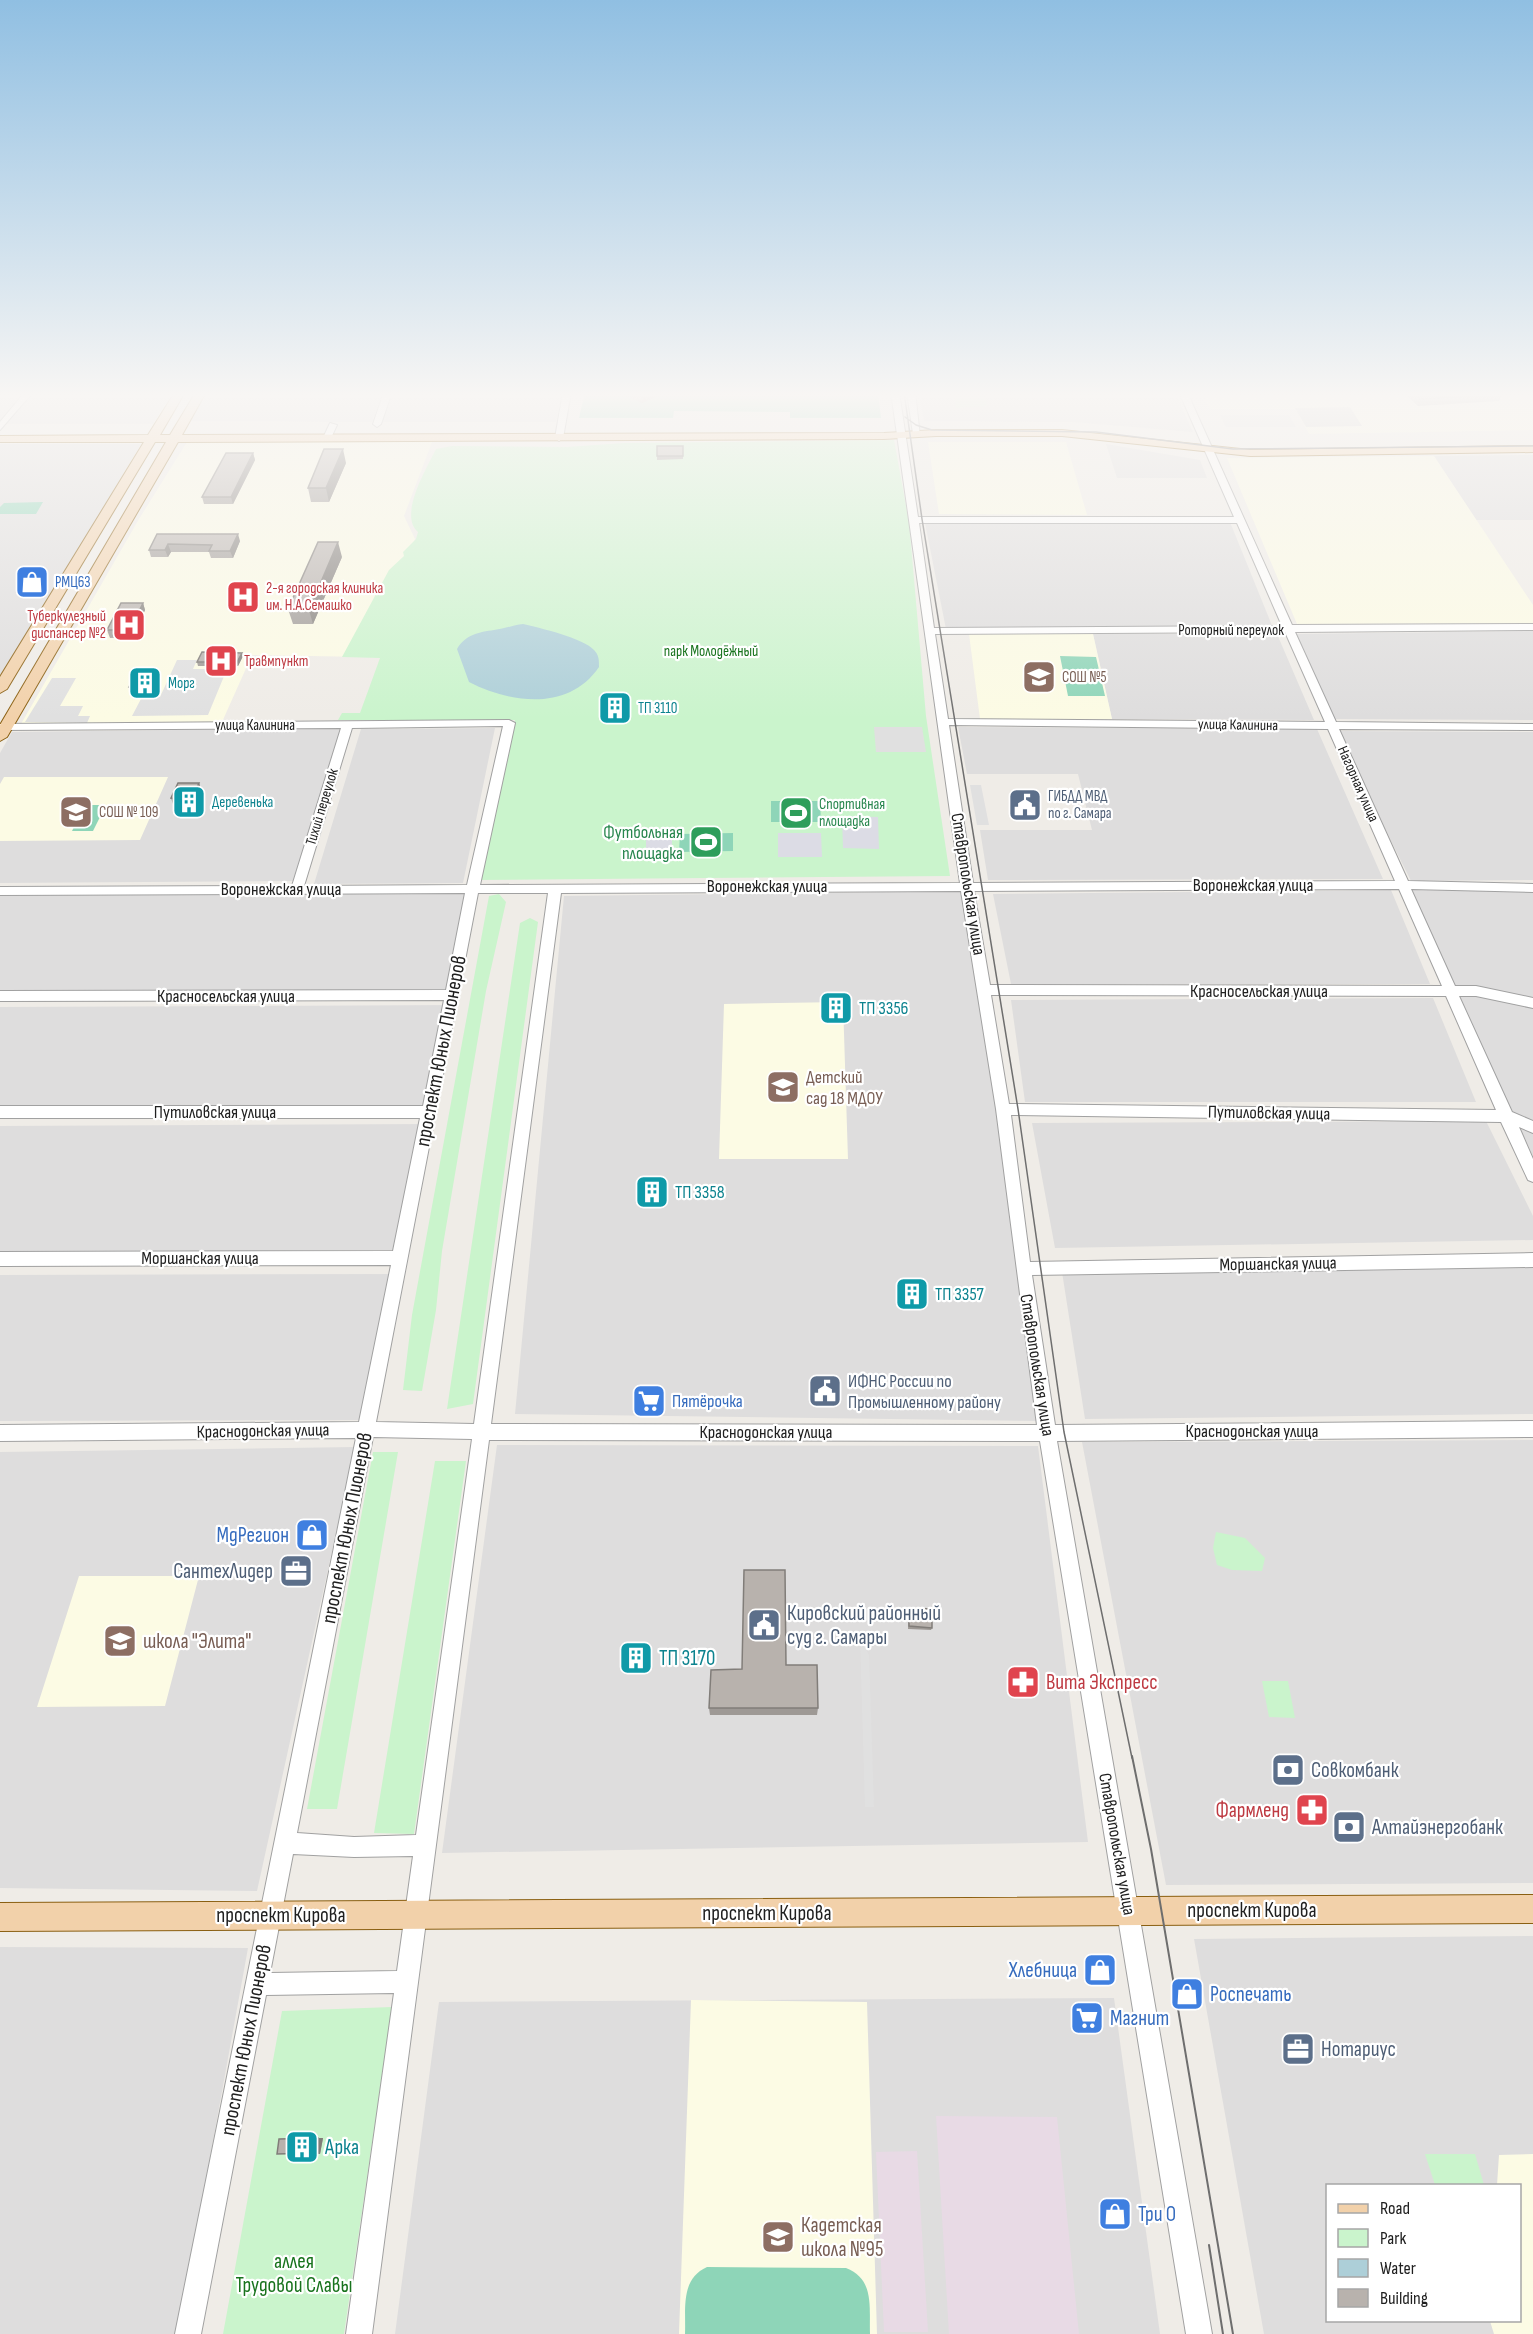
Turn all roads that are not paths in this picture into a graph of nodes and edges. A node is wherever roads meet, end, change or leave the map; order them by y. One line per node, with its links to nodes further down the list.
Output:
1 (114, 501): 10 (main road)
2 (137, 501): 16 (main road)
3 (910, 501): 5 (street, Ставропольская улица)
4 (1231, 501): 6 (street, Нагорная улица)
5 (913, 520): 6 (street); 9 (street, Ставропольская улица)
6 (1240, 520): 8 (street, Нагорная улица)
7 (1533, 627): 8 (street, Роторный переулок)
8 (1289, 629): 9 (street, Роторный переулок); 14 (street, Нагорная улица)
9 (930, 631): 11 (street, Ставропольская улица)
10 (0, 689)
11 (943, 722): 14 (street, улица Калинина); 18 (street, Ставропольская улица)
12 (509, 723): 13 (street, улица Калинина); 19 (street, проспект Юных Пионеров)
13 (347, 724): 16 (street, улица Калинина); 22 (street, Тихий переулок)
14 (1332, 726): 15 (street, улица Калинина); 17 (street, Нагорная улица)
15 (1533, 727)
16 (2, 731)
17 (1403, 885): 18 (street, Воронежская улица); 21 (street, Воронежская улица); 25 (street, Нагорная улица)
18 (967, 886): 20 (street, Воронежская улица); 24 (street, Ставропольская улица)
19 (473, 887): 20 (street, Воронежская улица); 22 (street, Воронежская улица); 26 (street, проспект Юных Пионеров)
20 (555, 887): 41 (street)
21 (1533, 888)
22 (297, 889): 23 (street, Воронежская улица)
23 (0, 891)
24 (984, 990): 25 (street, Красносельская улица); 29 (street, Ставропольская улица)
25 (1451, 993): 28 (street, Красносельская улица); 32 (street, Нагорная улица)
26 (452, 995): 27 (street, Красносельская улица); 31 (street, проспект Юных Пионеров)
27 (0, 996)
28 (1533, 1003)
29 (1003, 1109): 32 (street, Путиловская улица); 38 (street, Ставропольская улица)
30 (0, 1112): 31 (street, Путиловская улица)
31 (429, 1112): 35 (street, проспект Юных Пионеров)
32 (1506, 1116): 33 (street, Путиловская улица); 34 (street, Нагорная улица)
33 (1533, 1127)
34 (1533, 1176)
35 (400, 1258): 36 (street, Моршанская улица); 40 (street, проспект Юных Пионеров)
36 (0, 1259)
37 (1533, 1260): 38 (street, Моршанская улица)
38 (1023, 1269): 42 (street, Ставропольская улица)
39 (1533, 1429): 42 (street, Краснодонская улица)
40 (366, 1430): 41 (street, Краснодонская улица); 43 (street, Краснодонская улица); 44 (street, проспект Юных Пионеров)
41 (481, 1432): 42 (street, Краснодонская улица); 45 (street)
42 (1047, 1432): 47 (street, Ставропольская улица)
43 (0, 1434)
44 (285, 1843): 45 (street); 49 (street, проспект Юных Пионеров)
45 (425, 1845): 48 (street)
46 (1533, 1909): 47 (main road, проспект Кирова)
47 (1128, 1911): 48 (main road, проспект Кирова); 55 (street, Ставропольская улица)
48 (416, 1914): 49 (main road, проспект Кирова); 51 (street)
49 (271, 1915): 50 (main road, проспект Кирова); 52 (street, проспект Юных Пионеров)
50 (0, 1917)
51 (406, 1982): 52 (street); 54 (street)
52 (257, 1984): 53 (street, проспект Юных Пионеров)
53 (188, 2334)
54 (359, 2334)
55 (1199, 2334)

